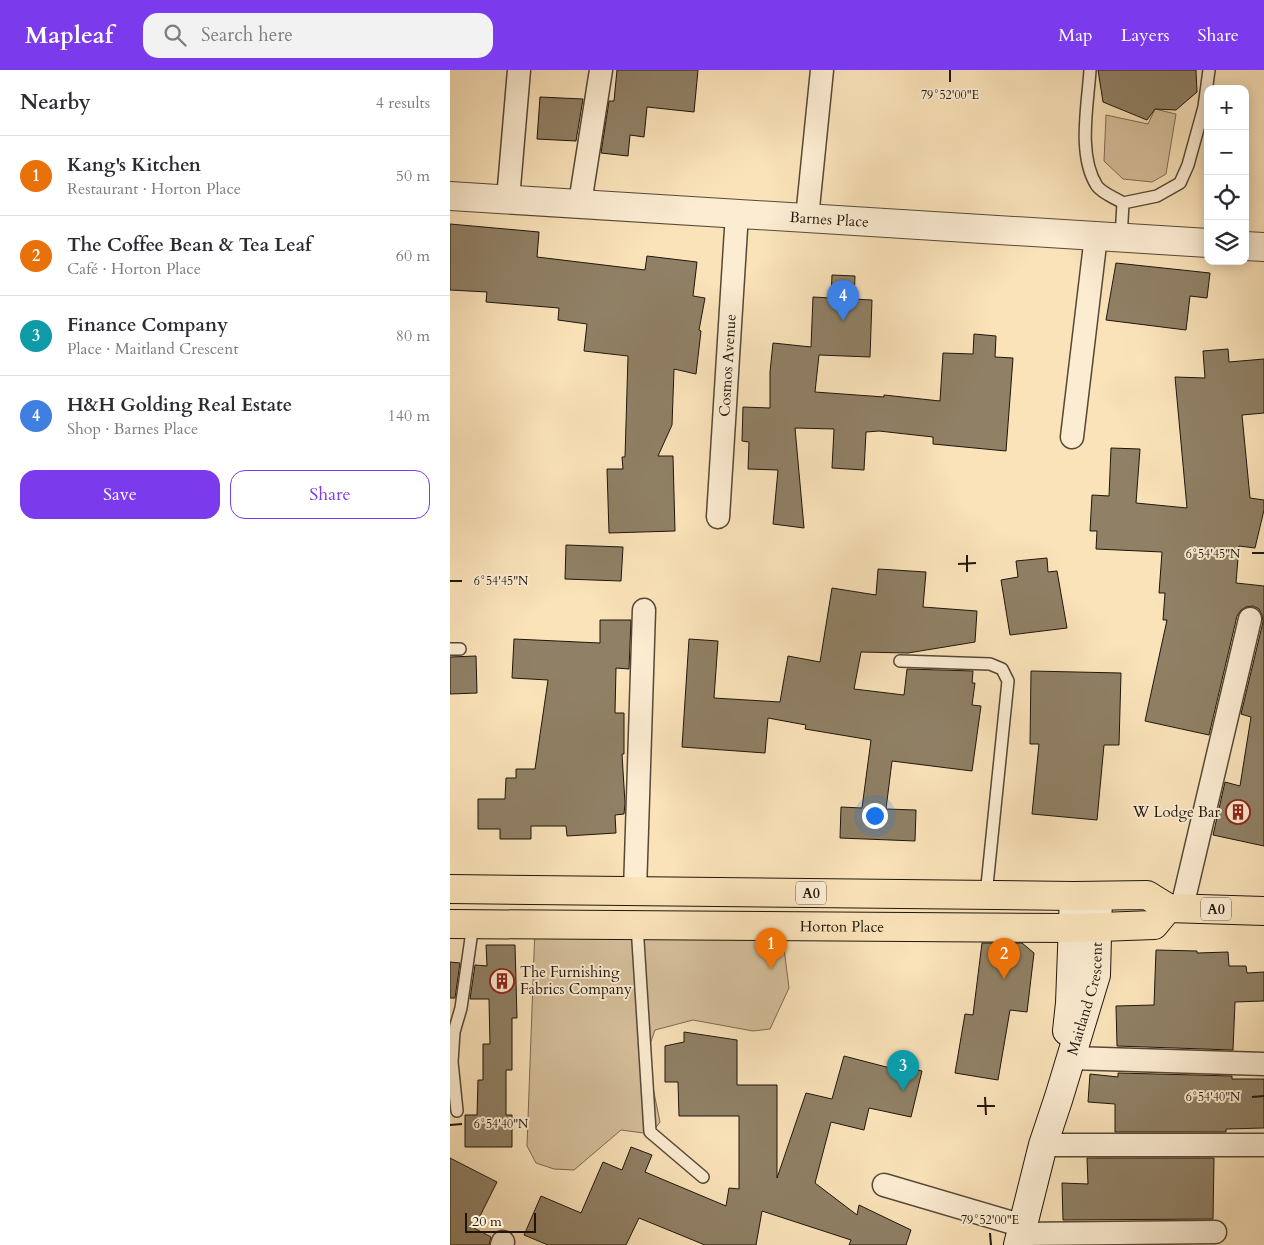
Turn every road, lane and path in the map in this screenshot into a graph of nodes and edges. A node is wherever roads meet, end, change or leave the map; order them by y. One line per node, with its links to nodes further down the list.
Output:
1 (519, 70): 7 (street)
2 (601, 70): 8 (street)
3 (822, 70): 11 (street)
4 (1090, 70): 9 (lane)
5 (1209, 70): 9 (lane)
6 (450, 196): 7 (street, Barnes Place)
7 (508, 199): 8 (street, Barnes Place)
8 (580, 203): 10 (street, Barnes Place)
9 (1123, 203): 12 (lane)
10 (737, 213): 11 (street, Barnes Place); 17 (street, Cosmos Avenue)
11 (807, 218): 12 (street, Barnes Place)
12 (1108, 237): 13 (street, Barnes Place); 16 (street)
13 (1204, 243)
14 (1249, 246): 15 (street)
15 (1264, 247)
16 (1072, 437)
17 (718, 517)
18 (644, 610): 22 (street)
19 (1250, 619): 25 (street)
20 (900, 661): 23 (lane)
21 (450, 889): 22 (highway, A0)
22 (635, 891): 23 (highway, A0)
23 (986, 895): 24 (highway, A0)
24 (1086, 896): 25 (highway, A0); 29 (street, Maitland Crescent)
25 (1175, 908): 26 (highway, A0); 29 (highway, Horton Place / A0)
26 (1264, 911)
27 (461, 924): 28 (highway, Horton Place / A0); 33 (lane)
28 (637, 925): 29 (highway, Horton Place / A0); 36 (lane)
29 (1085, 928): 30 (street, Maitland Crescent); 32 (street, Maitland Crescent)
30 (1071, 1058): 31 (street); 32 (street, Maitland Crescent)
31 (1264, 1064)
32 (1059, 1097): 34 (street, Maitland Crescent)
33 (457, 1111)
34 (1043, 1145): 35 (street); 39 (street, Maitland Crescent)
35 (1263, 1145)
36 (703, 1177)
37 (884, 1185): 39 (street)
38 (1215, 1232): 39 (street)
39 (1020, 1235)

